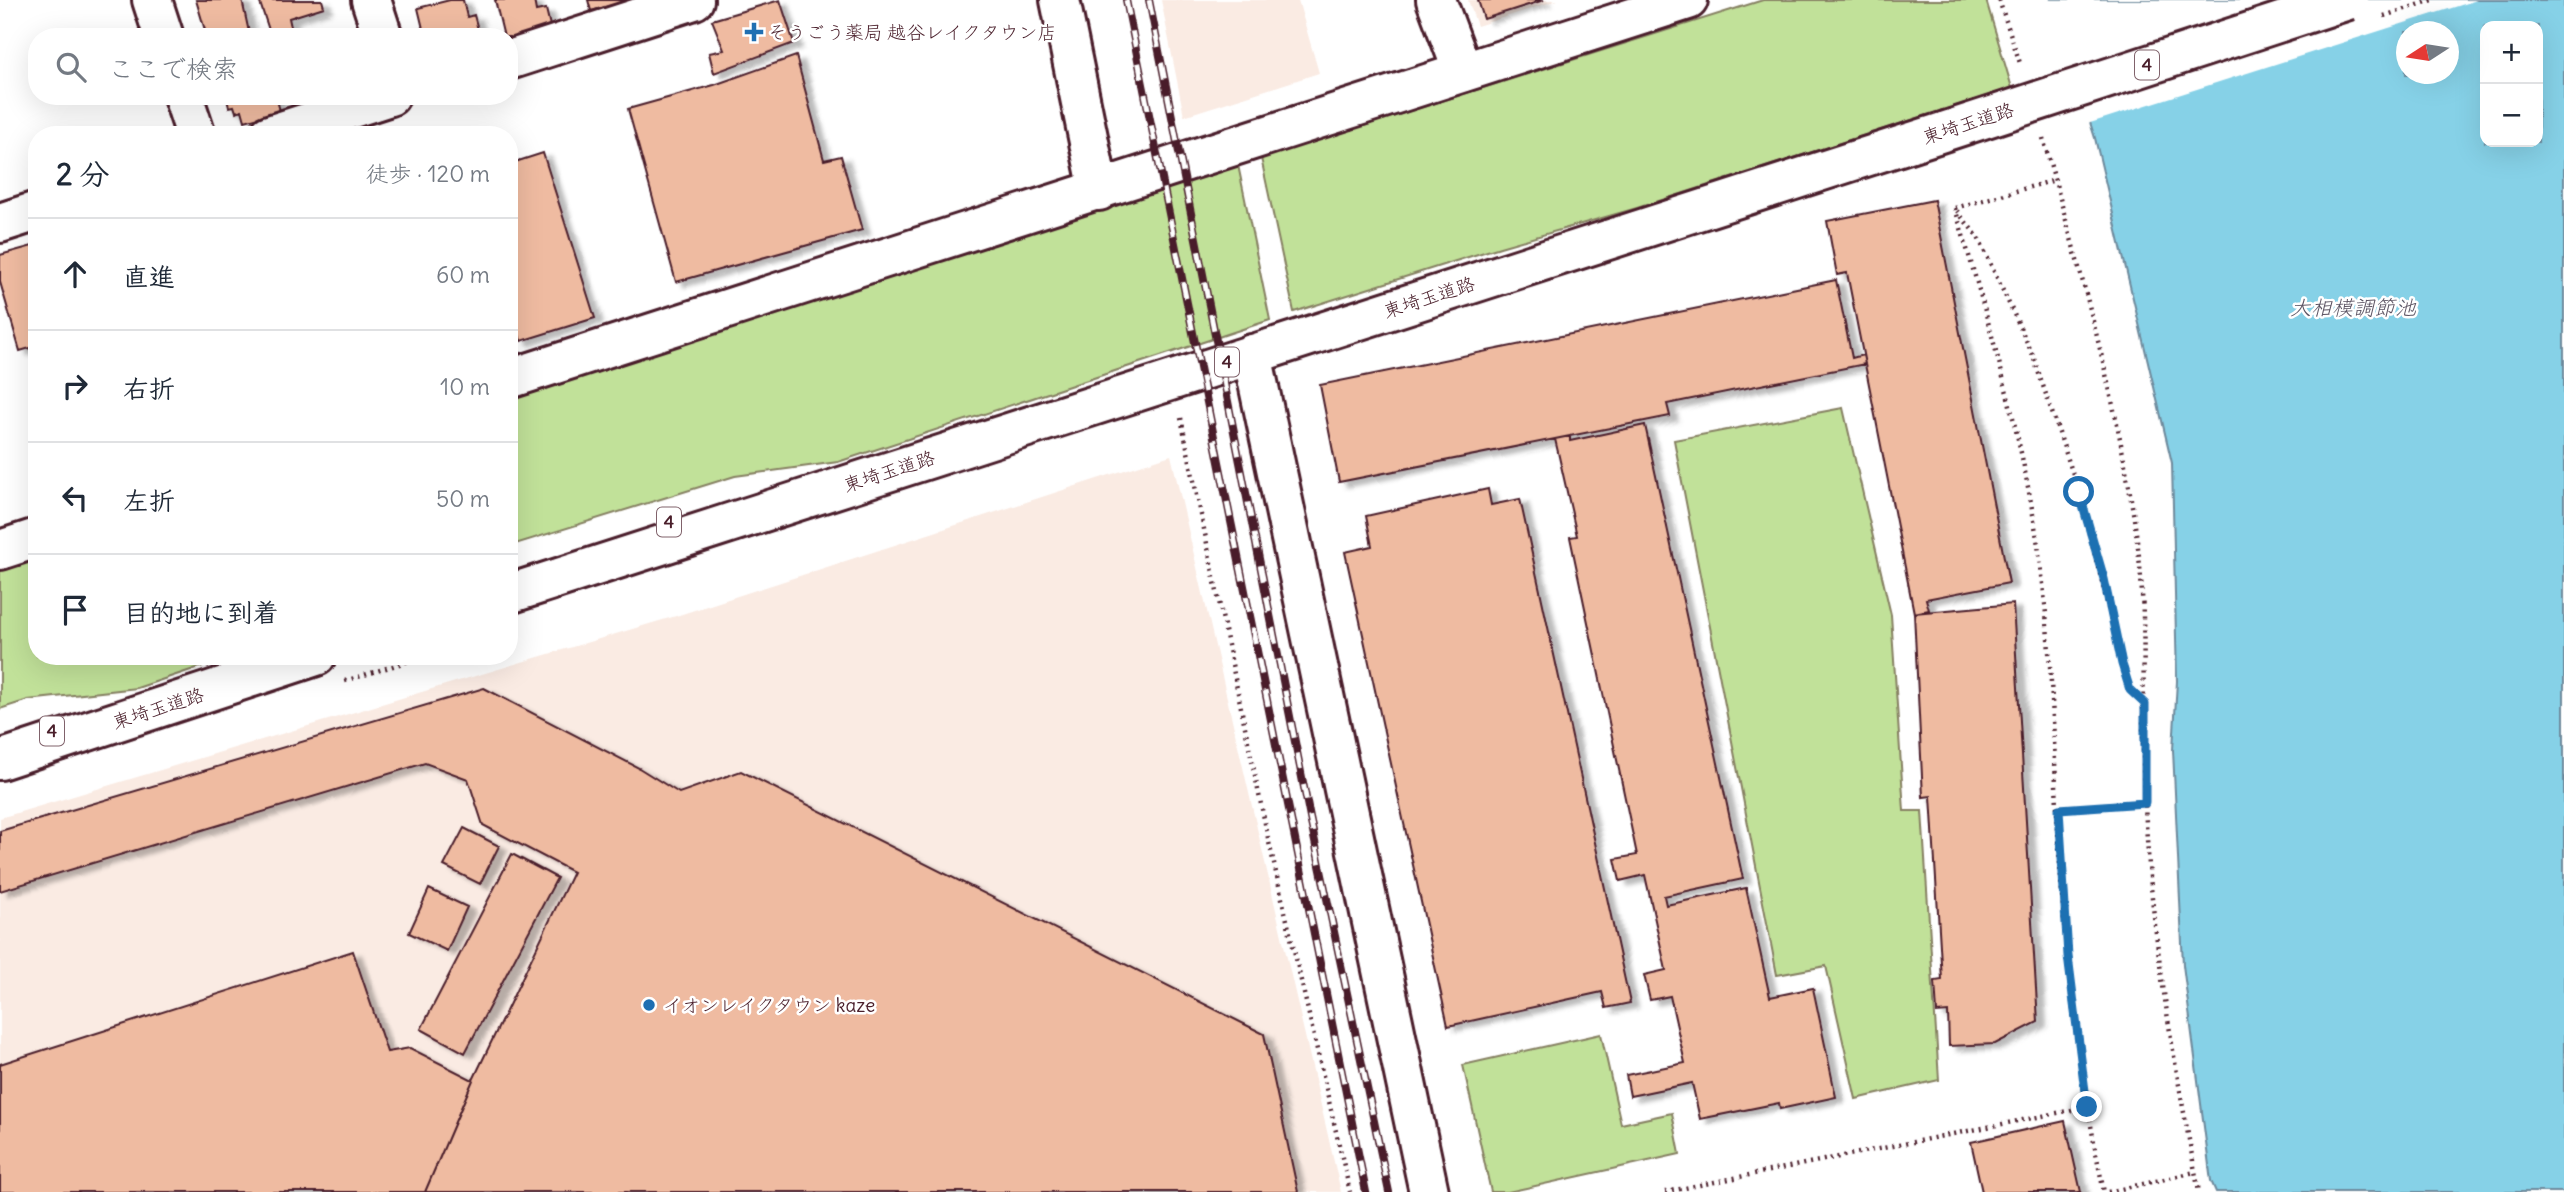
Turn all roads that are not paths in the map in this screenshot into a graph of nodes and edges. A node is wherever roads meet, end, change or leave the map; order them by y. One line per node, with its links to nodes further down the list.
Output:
1 (152, 0): 8 (main road)
2 (372, 0): 9 (main road)
3 (694, 0): 10 (main road)
4 (1060, 0): 16 (main road)
5 (1436, 0): 11 (main road)
6 (1688, 0): 11 (main road)
7 (2348, 0): 17 (main road, 東埼玉道路 / 4, bridge)
8 (161, 28)
9 (380, 28)
10 (518, 57)
11 (1463, 72): 16 (main road)
12 (186, 105): 14 (main road)
13 (362, 105): 15 (main road)
14 (193, 126)
15 (297, 126)
16 (1099, 191): 18 (main road)
17 (1252, 354): 19 (main road, 東埼玉道路 / 4); 28 (main road)
18 (518, 376)
19 (833, 489): 22 (main road, 4); 23 (main road, 東埼玉道路 / 4)
20 (28, 541): 21 (main road)
21 (0, 550)
22 (518, 568)
23 (518, 591)
24 (288, 665): 25 (main road, 東埼玉道路 / 4)
25 (105, 725): 26 (main road, 4); 27 (main road, 東埼玉道路 / 4)
26 (0, 739)
27 (0, 760)
28 (1429, 1192)

